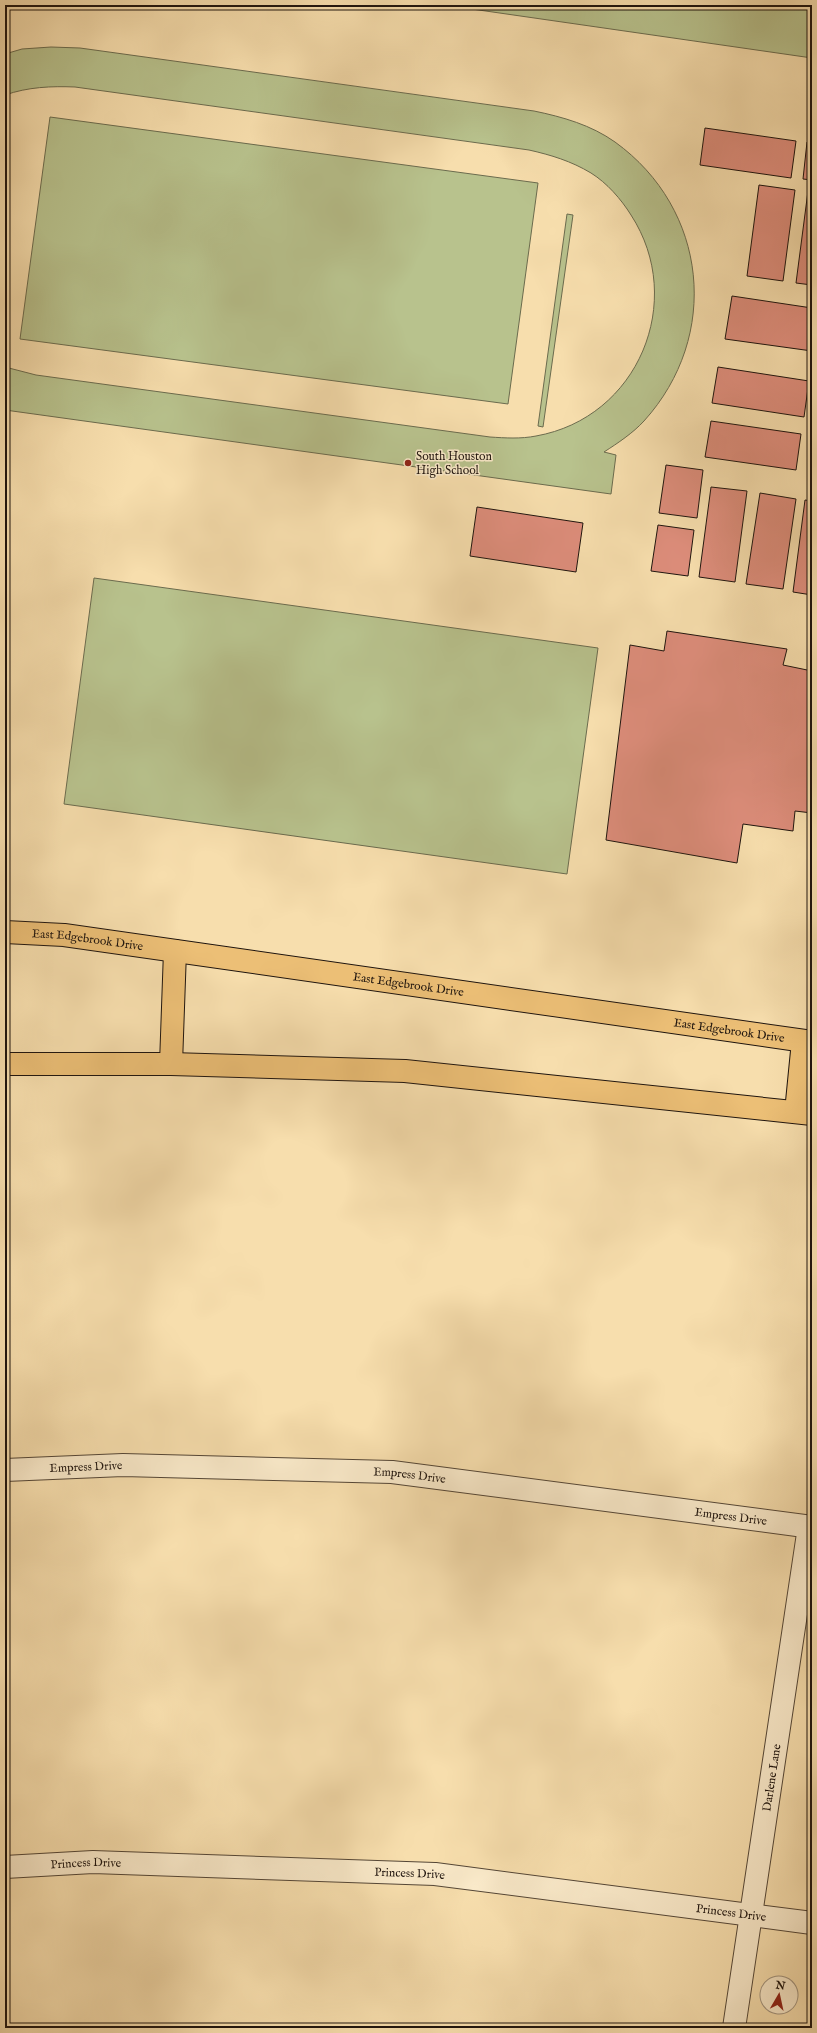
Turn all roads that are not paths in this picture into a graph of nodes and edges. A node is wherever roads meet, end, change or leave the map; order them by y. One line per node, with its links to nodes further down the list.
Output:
1 (5, 932): 2 (main road, East Edgebrook Drive)
2 (175, 951): 3 (main road, East Edgebrook Drive); 5 (main road)
3 (808, 1041): 6 (main road)
4 (5, 1064): 5 (main road)
5 (171, 1064): 6 (main road)
6 (804, 1113)
7 (5, 1470): 8 (street, Empress Drive)
8 (810, 1527): 10 (street, Darlene Lane)
9 (5, 1867): 10 (street, Princess Drive)
10 (751, 1914): 11 (street, Princess Drive); 12 (street, Darlene Lane)
11 (812, 1923)
12 (734, 2028)

